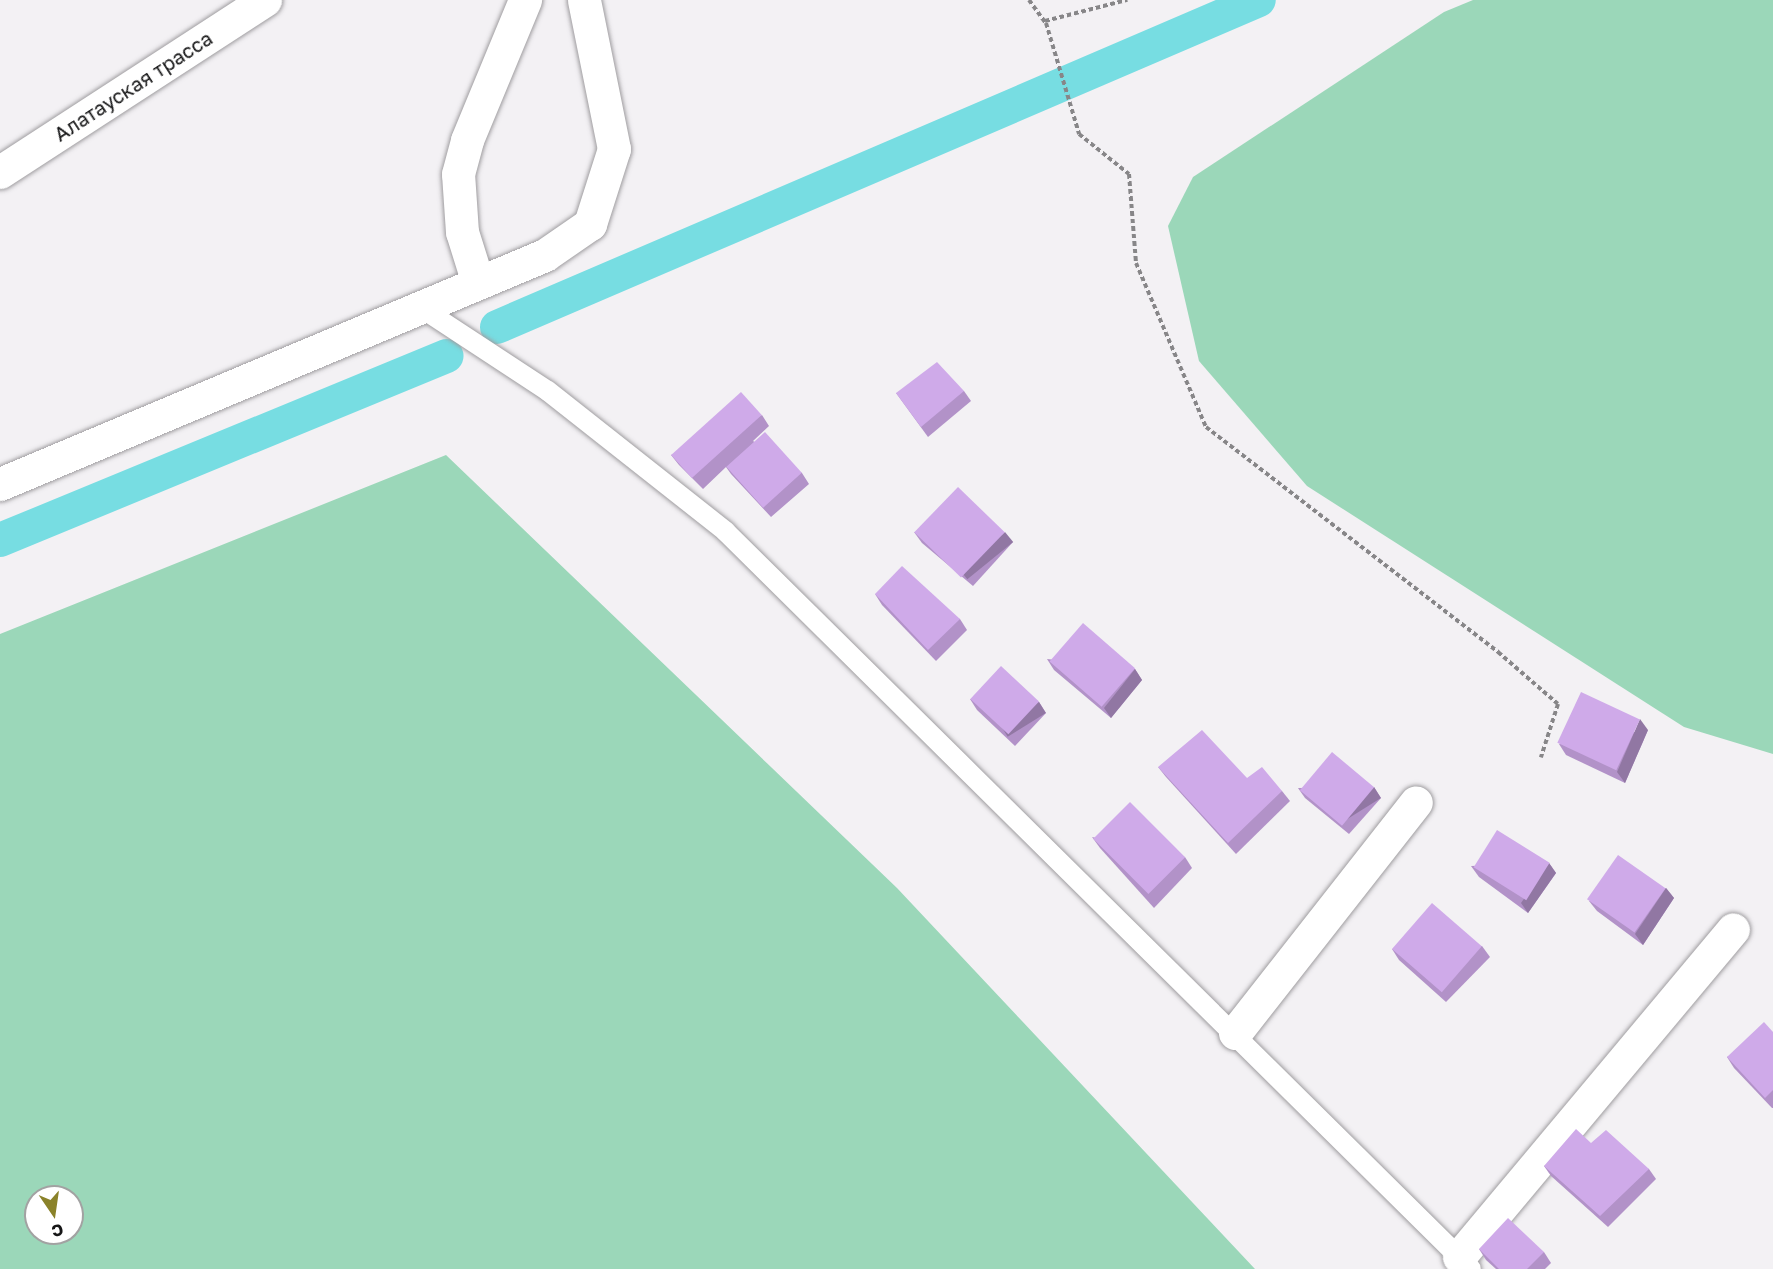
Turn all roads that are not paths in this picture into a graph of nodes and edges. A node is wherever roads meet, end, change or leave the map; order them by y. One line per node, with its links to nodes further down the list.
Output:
1 (265, 0): 4 (street, Алатауская трасса)
2 (525, 0): 5 (street)
3 (584, 0): 5 (street)
4 (0, 172)
5 (478, 283): 6 (street)
6 (420, 307): 7 (street); 10 (lane)
7 (0, 484)
8 (1416, 802): 10 (street)
9 (1733, 929): 11 (street)
10 (1235, 1033): 11 (lane)
11 (1465, 1263)

